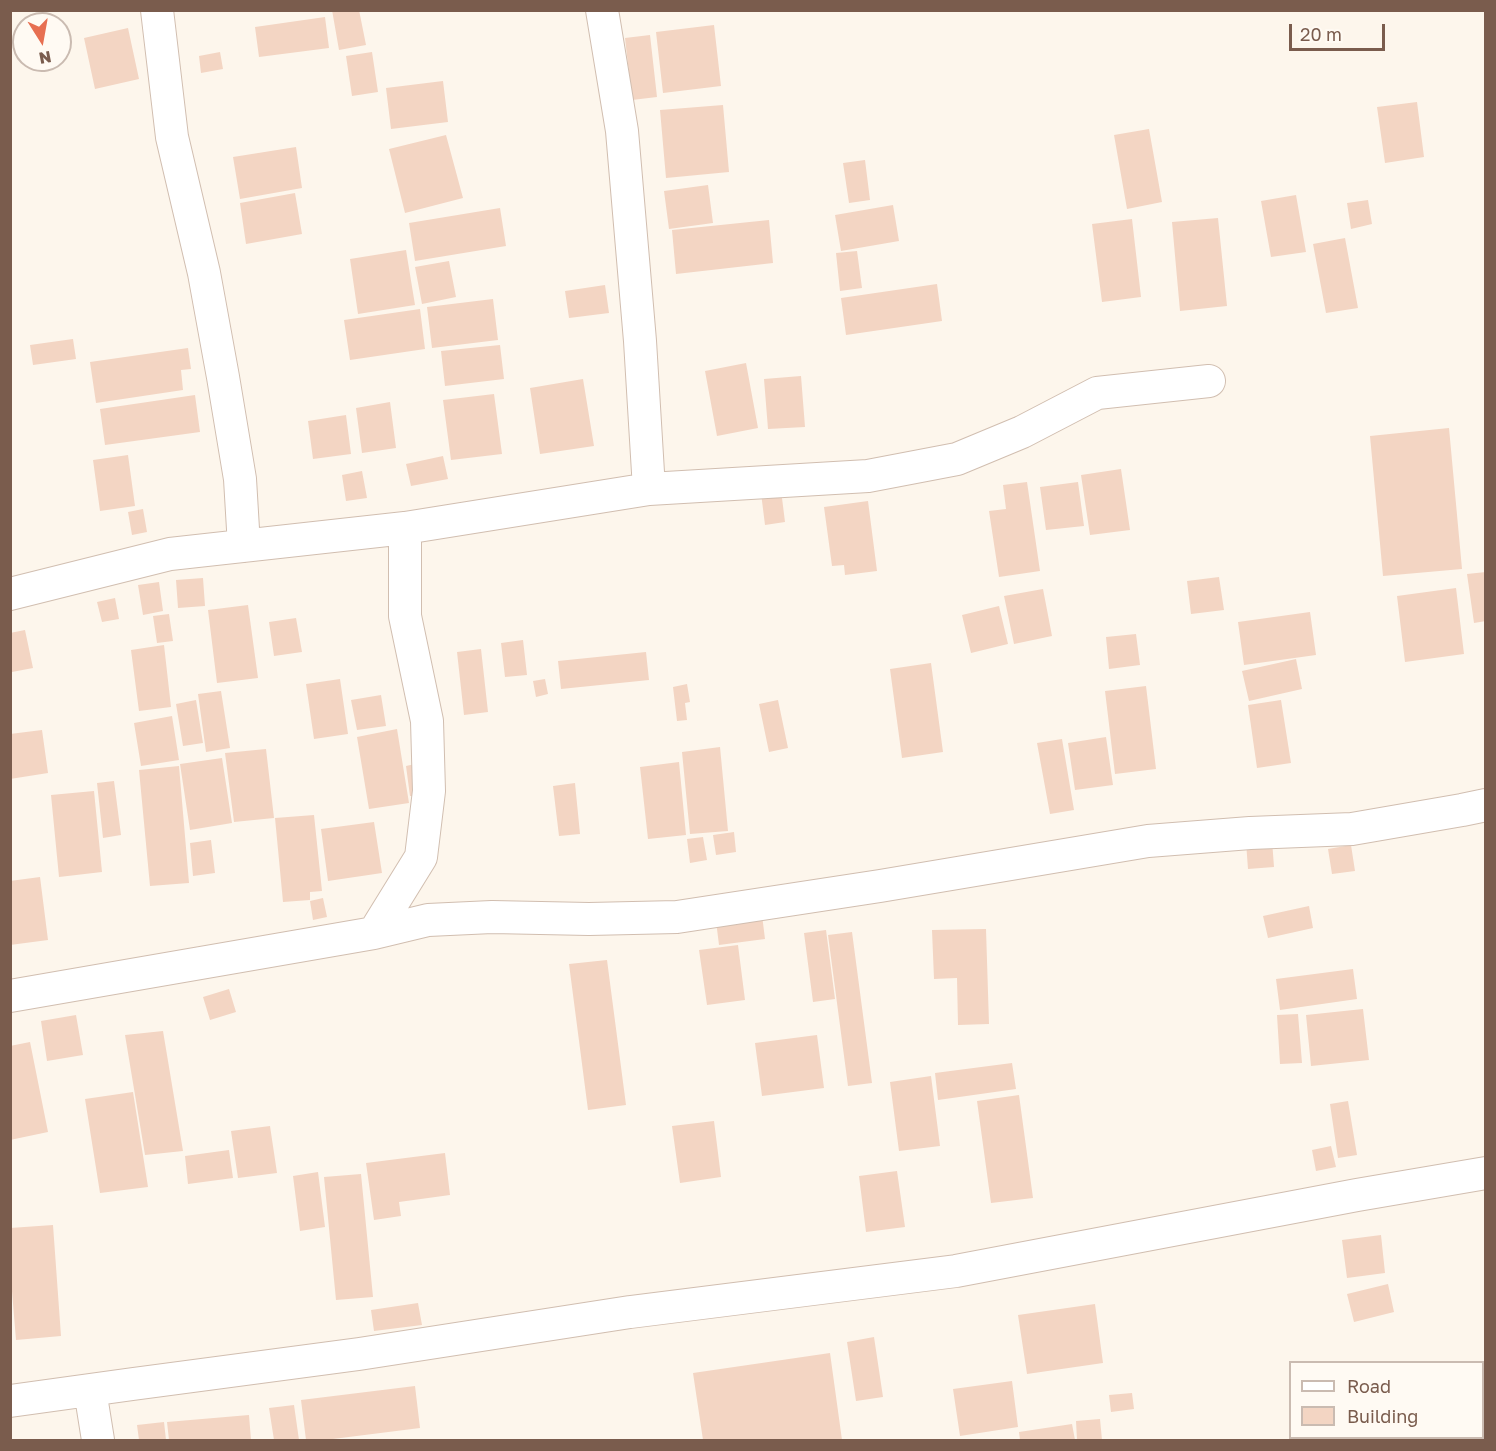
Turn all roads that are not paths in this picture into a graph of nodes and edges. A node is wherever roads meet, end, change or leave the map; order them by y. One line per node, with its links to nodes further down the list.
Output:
1 (157, 10): 6 (street)
2 (602, 10): 4 (street)
3 (1209, 381): 4 (street)
4 (649, 489): 5 (street)
5 (405, 528): 6 (street); 9 (street)
6 (244, 546): 7 (street)
7 (10, 594)
8 (1485, 805): 9 (street)
9 (374, 933): 10 (street)
10 (10, 996)
11 (1485, 1173): 12 (street)
12 (90, 1390): 13 (street); 14 (street)
13 (10, 1401)
14 (98, 1440)

